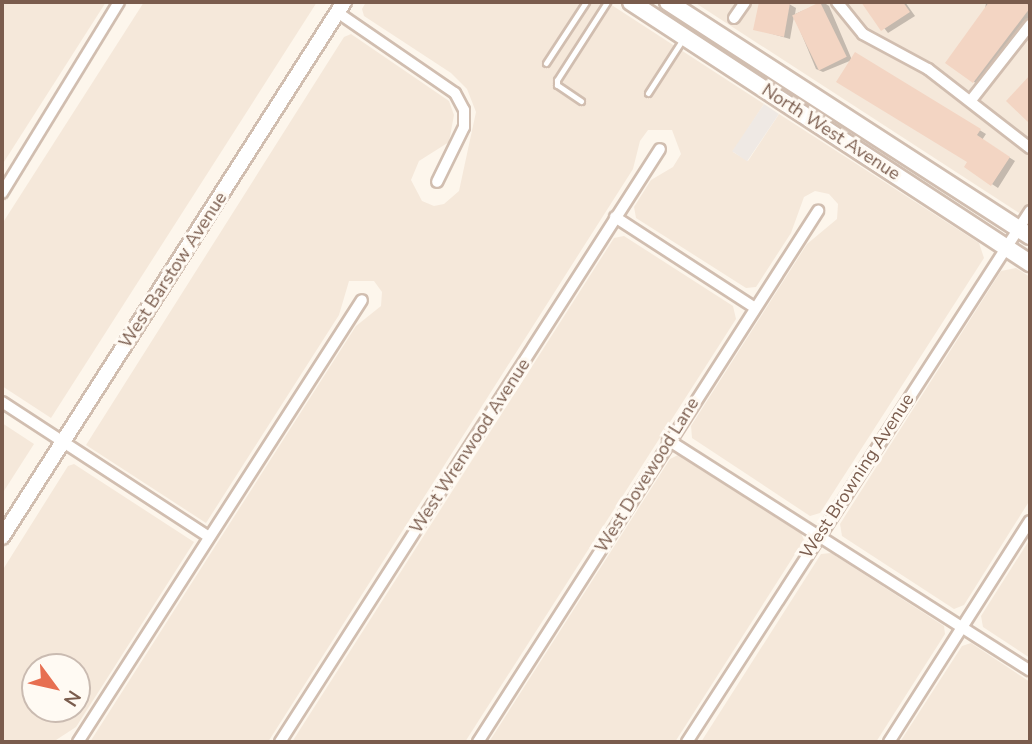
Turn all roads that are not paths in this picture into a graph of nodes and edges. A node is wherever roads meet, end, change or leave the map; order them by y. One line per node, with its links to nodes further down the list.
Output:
1 (119, 2): 19 (street)
2 (586, 2): 12 (lane)
3 (607, 2): 15 (lane)
4 (631, 2): 11 (main road, North West Avenue)
5 (668, 2): 23 (main road, North West Avenue)
6 (745, 2): 9 (street)
7 (836, 2): 14 (street)
8 (341, 7): 18 (street); 30 (street, West Barstow Avenue)
9 (734, 19)
10 (1030, 25): 14 (street)
11 (685, 36): 13 (lane); 24 (main road, North West Avenue)
12 (547, 63)
13 (648, 93)
14 (972, 99): 16 (street)
15 (581, 101)
16 (1030, 148)
17 (660, 149): 22 (street, West Wrenwood Avenue)
18 (437, 182)
19 (2, 193)
20 (818, 211): 27 (street, West Dovewood Lane)
21 (1030, 211): 23 (street, West Browning Avenue)
22 (615, 218): 27 (street); 38 (street, West Wrenwood Avenue)
23 (1024, 232): 24 (street, West Browning Avenue)
24 (1006, 247): 25 (main road, North West Avenue); 32 (street, West Browning Avenue)
25 (1030, 263)
26 (362, 300): 34 (street)
27 (755, 308): 29 (street, West Dovewood Lane)
28 (2, 402): 30 (street)
29 (668, 440): 32 (street); 39 (street, West Dovewood Lane)
30 (62, 442): 33 (street, West Barstow Avenue); 34 (street)
31 (1030, 521): 35 (street)
32 (818, 536): 35 (street); 40 (street, West Browning Avenue)
33 (2, 537)
34 (209, 537): 37 (street)
35 (962, 627): 36 (street); 41 (street)
36 (1030, 671)
37 (78, 742)
38 (280, 742)
39 (478, 742)
40 (687, 742)
41 (889, 742)

